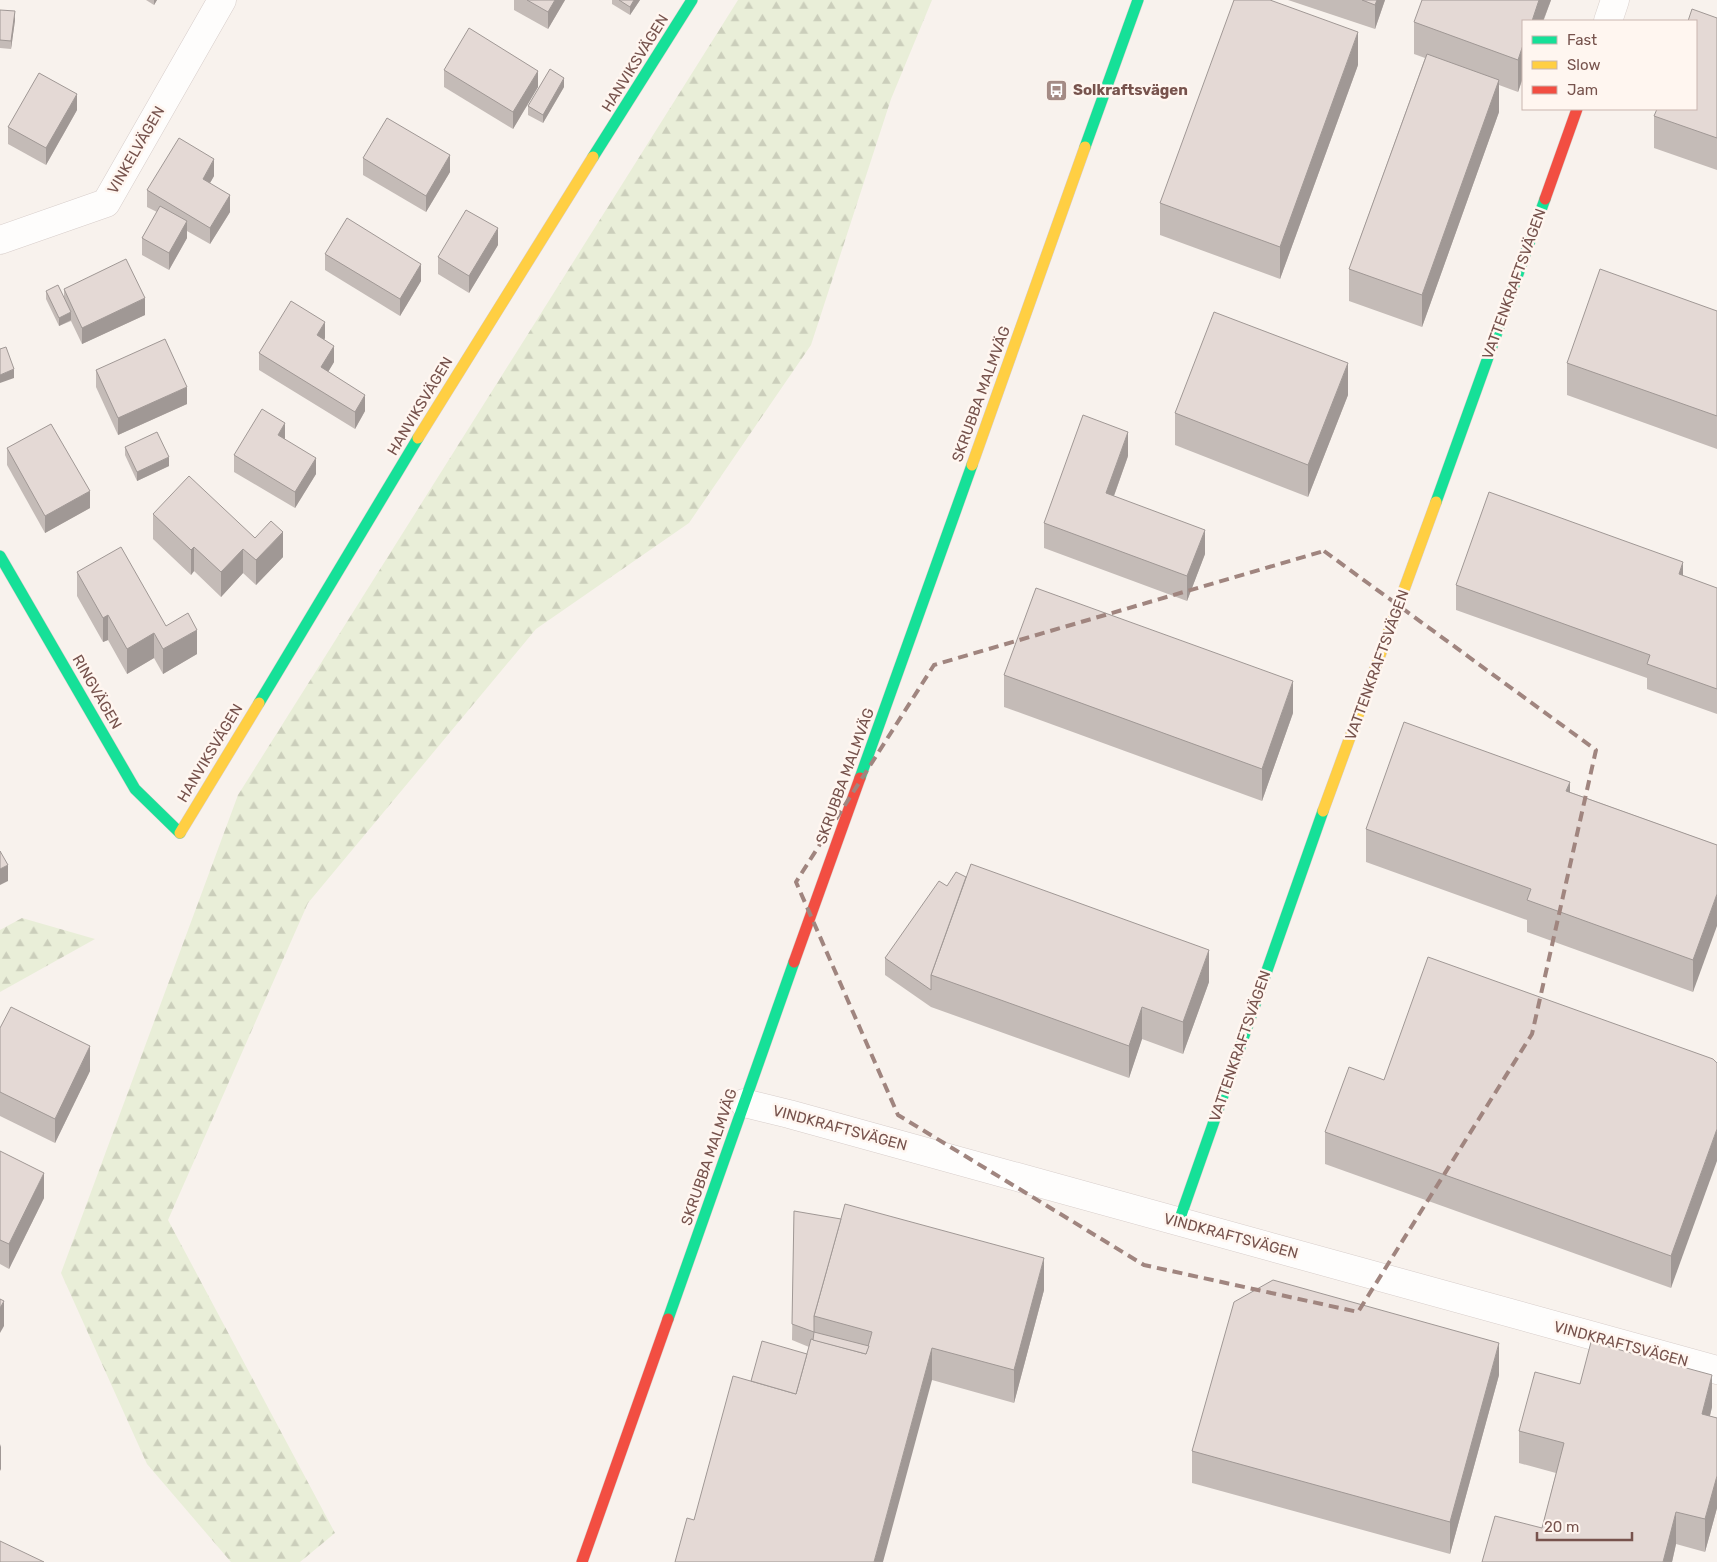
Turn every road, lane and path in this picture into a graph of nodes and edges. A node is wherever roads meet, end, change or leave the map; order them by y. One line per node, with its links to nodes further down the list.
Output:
1 (222, 0): 7 (street, VINKELVÄGEN)
2 (692, 0): 9 (street, HANVIKSVÄGEN)
3 (1138, 0): 10 (street, SKRUBBA MALMVÄG)
4 (1615, 0): 5 (street)
5 (1608, 20)
6 (1576, 110): 11 (street, VATTENKRAFTSVÄGEN)
7 (0, 240)
8 (0, 556): 9 (street, RINGVÄGEN)
9 (180, 833)
10 (744, 1103): 11 (street, VINDKRAFTSVÄGEN); 13 (street, SKRUBBA MALMVÄG)
11 (1179, 1221): 12 (street, VINDKRAFTSVÄGEN)
12 (1717, 1370)
13 (582, 1562)

